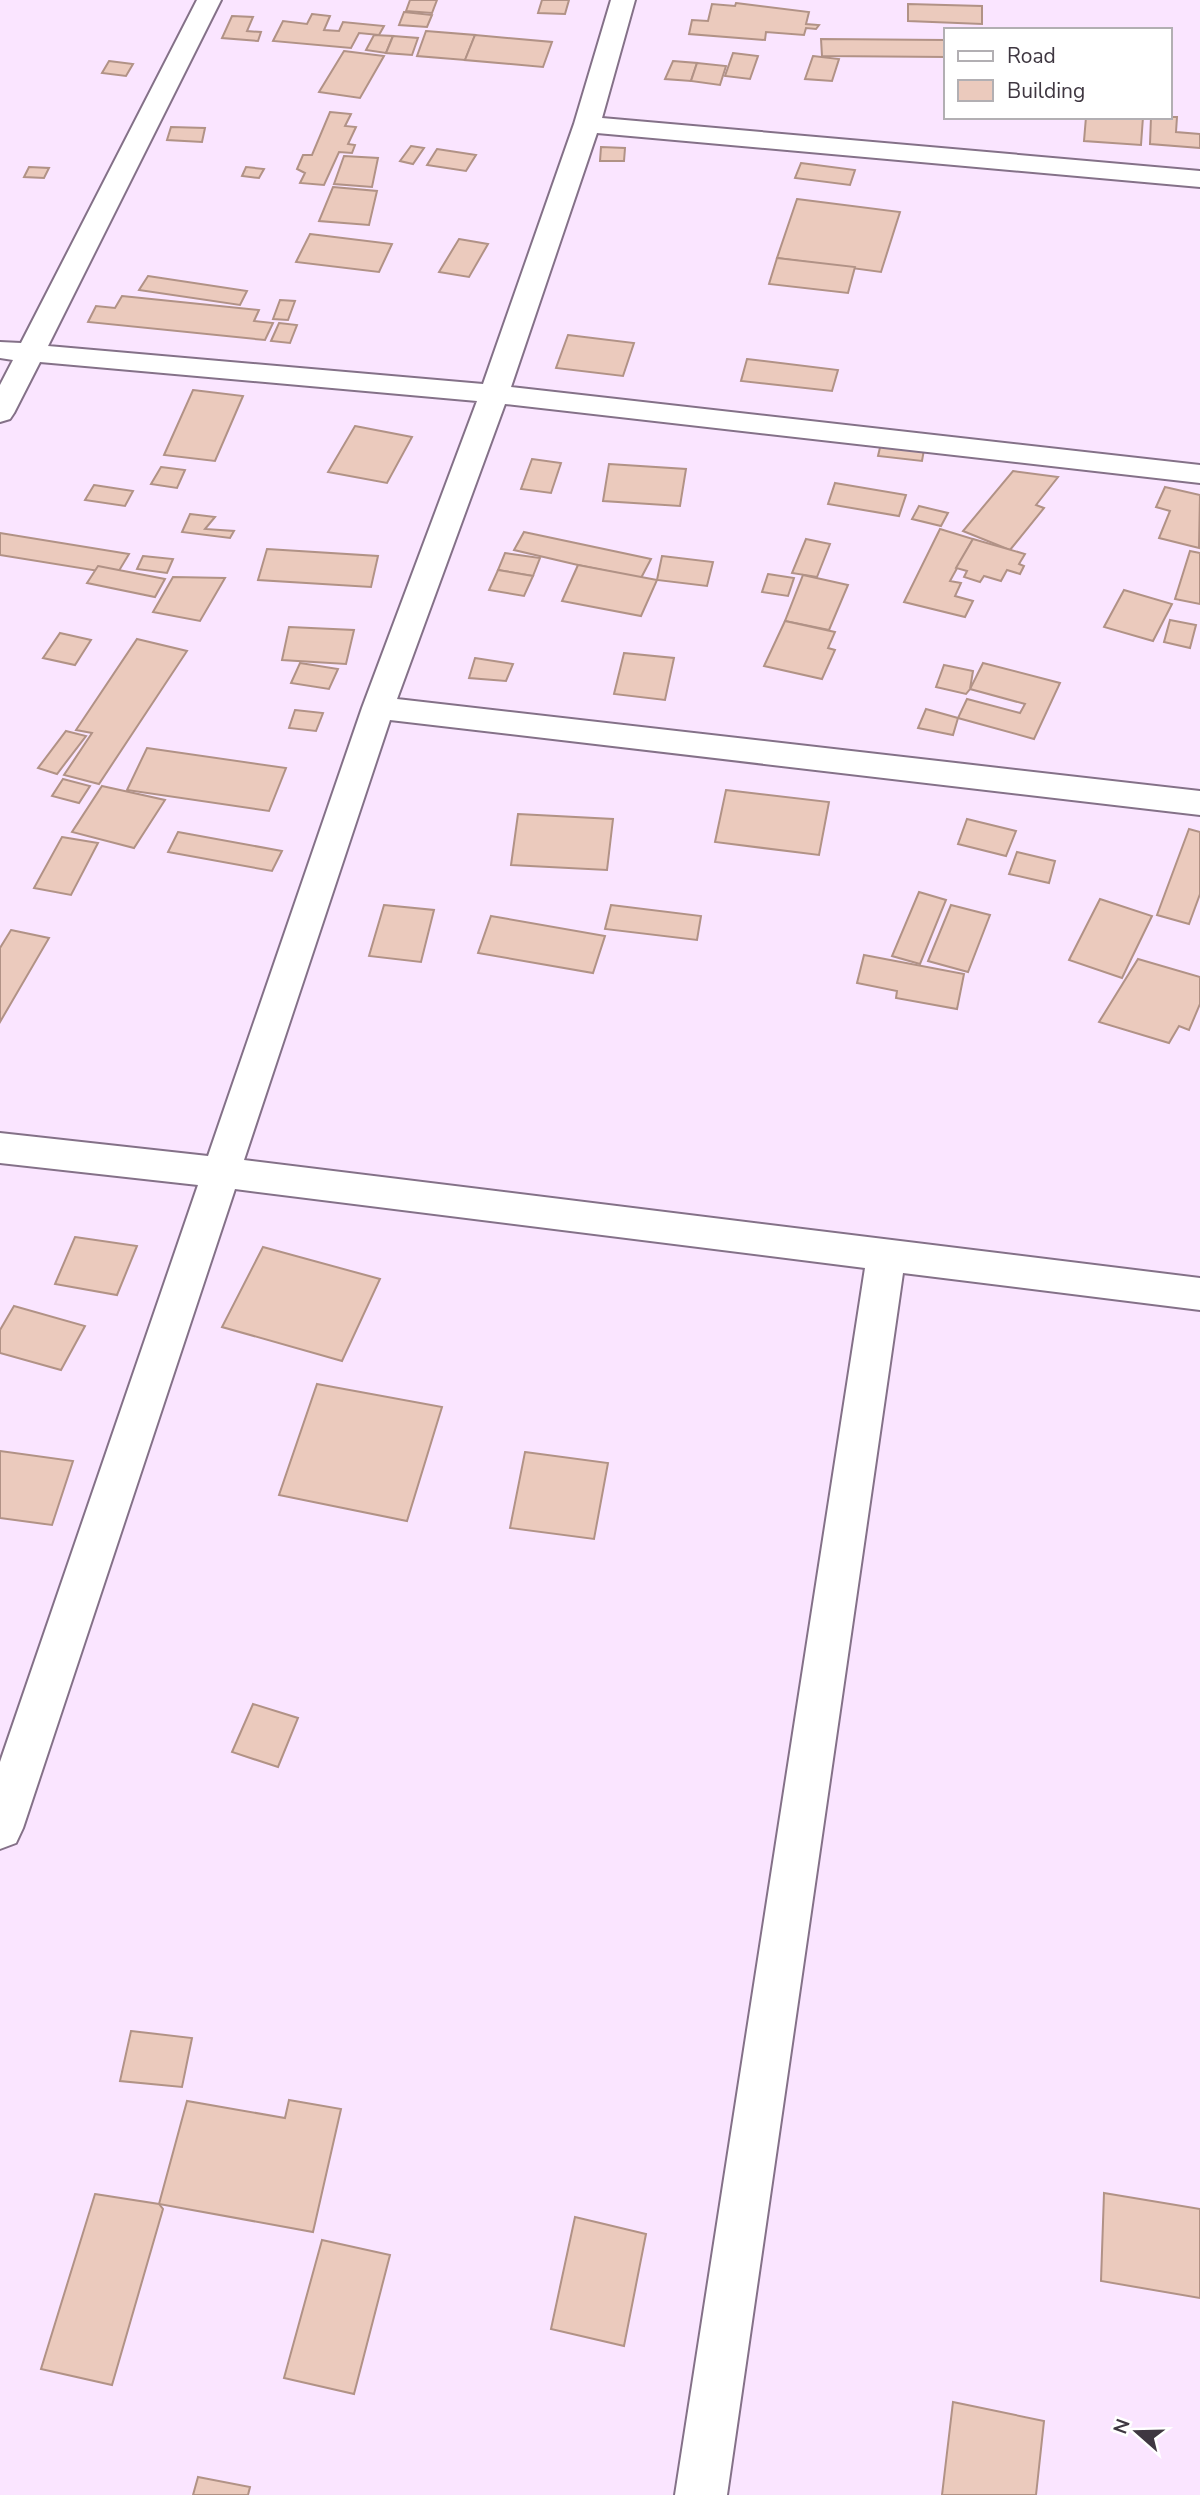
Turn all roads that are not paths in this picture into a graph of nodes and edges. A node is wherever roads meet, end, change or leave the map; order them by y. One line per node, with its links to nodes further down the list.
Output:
1 (209, 0): 6 (street)
2 (623, 0): 3 (street)
3 (587, 124): 4 (street); 7 (street)
4 (1200, 179)
5 (0, 350): 6 (street)
6 (31, 353): 7 (street); 8 (street)
7 (494, 394): 9 (street); 10 (street)
8 (0, 413)
9 (1200, 474)
10 (378, 708): 11 (street); 13 (street)
11 (1200, 803)
12 (0, 1148): 13 (street)
13 (222, 1170): 14 (street); 16 (street)
14 (886, 1258): 15 (street); 18 (street)
15 (1200, 1294)
16 (7, 1784): 17 (street)
17 (0, 1828)
18 (701, 2495)

